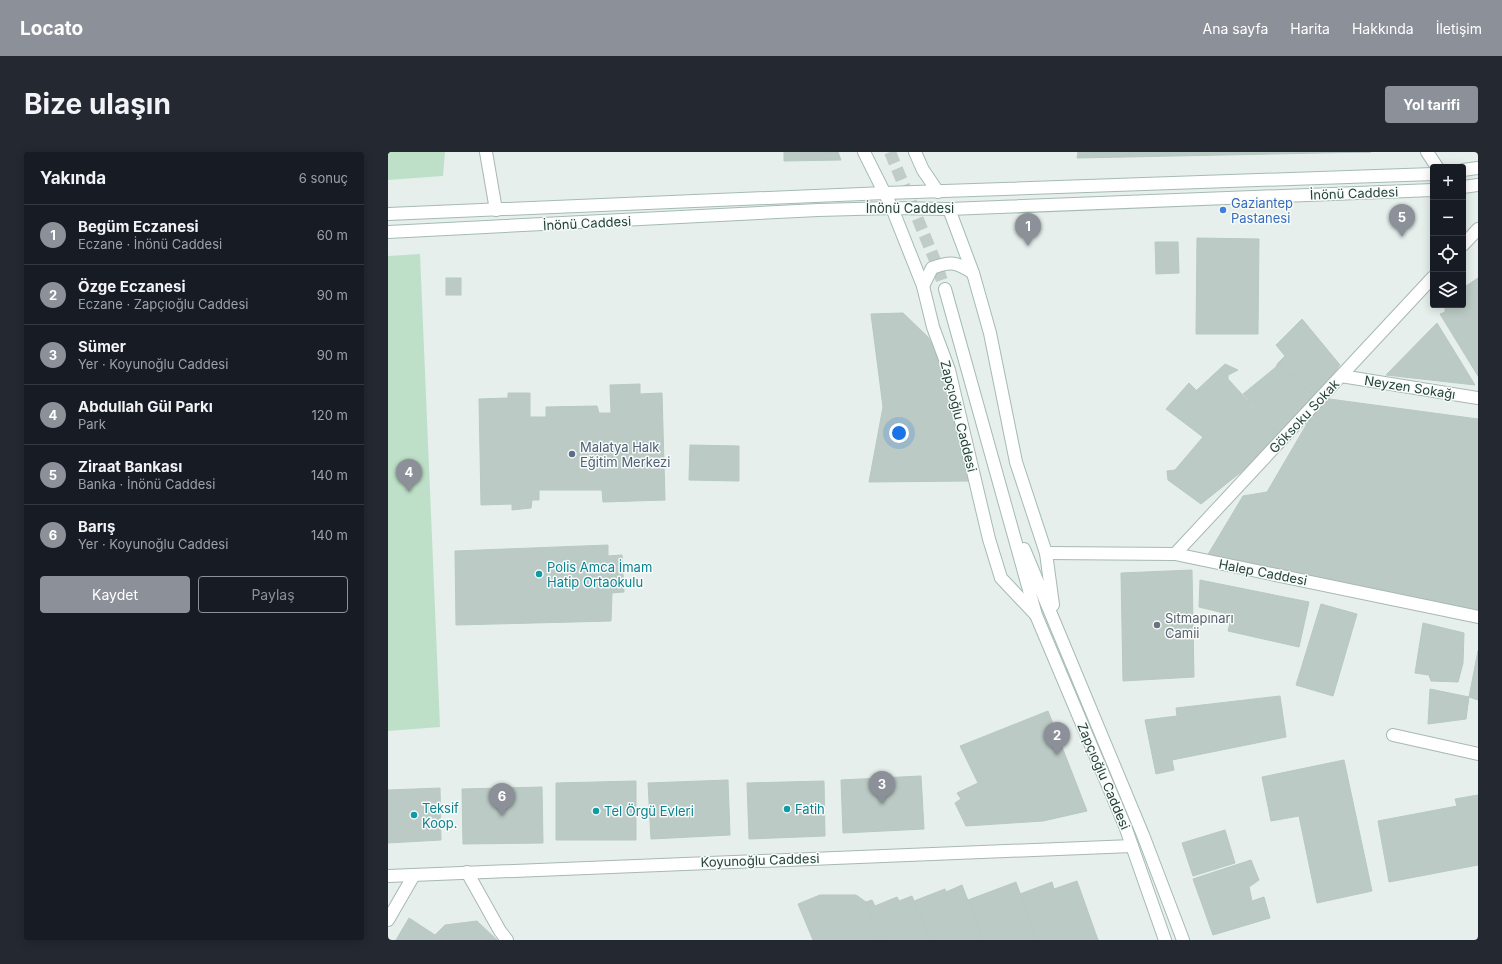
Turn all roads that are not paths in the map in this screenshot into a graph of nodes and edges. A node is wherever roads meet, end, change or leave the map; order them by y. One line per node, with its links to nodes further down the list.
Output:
1 (486, 152): 16 (main road)
2 (864, 152): 13 (main road, Zapçıoğlu Caddesi)
3 (915, 152): 12 (main road)
4 (1427, 152): 5 (main road)
5 (1435, 164)
6 (1478, 168): 7 (main road)
7 (1466, 170)
8 (1430, 174): 12 (main road, İnönü Caddesi)
9 (1478, 185): 10 (main road)
10 (1466, 187)
11 (1430, 190): 15 (main road, İnönü Caddesi)
12 (938, 192): 13 (main road, İnönü Caddesi)
13 (885, 193): 14 (main road, Zapçıoğlu Caddesi); 16 (main road, İnönü Caddesi)
14 (892, 208): 15 (main road, İnönü Caddesi); 19 (main road, İnönü Caddesi); 23 (main road, Zapçıoğlu Caddesi)
15 (949, 208): 21 (main road, Zapçıoğlu Caddesi)
16 (496, 210): 17 (main road, İnönü Caddesi)
17 (388, 214)
18 (1478, 229): 20 (main road)
19 (388, 232)
20 (1466, 242)
21 (974, 272): 23 (main road); 28 (main road, Zapçıoğlu Caddesi)
22 (1430, 280): 25 (main road, Göksoku Sokak)
23 (923, 286): 30 (main road, Zapçıoğlu Caddesi)
24 (945, 289): 27 (main road, Zapçıoğlu Caddesi)
25 (1341, 376): 26 (main road, Neyzen Sokağı); 29 (main road, Göksoku Sokak)
26 (1478, 398)
27 (1008, 512): 30 (main road, Zapçıoğlu Caddesi); 32 (main road, Zapçıoğlu Caddesi)
28 (1046, 553): 29 (main road, Halep Caddesi); 32 (main road, Zapçıoğlu Caddesi)
29 (1175, 554): 31 (main road, Halep Caddesi)
30 (1036, 615): 35 (main road, Zapçıoğlu Caddesi)
31 (1478, 617)
32 (1054, 618): 42 (main road, Zapçıoğlu Caddesi)
33 (1393, 735): 34 (main road)
34 (1478, 754)
35 (1132, 846): 36 (main road, Koyunoğlu Caddesi); 41 (main road, Zapçıoğlu Caddesi)
36 (467, 872): 37 (main road, Koyunoğlu Caddesi); 40 (main road)
37 (414, 875): 38 (main road, Koyunoğlu Caddesi); 39 (main road)
38 (388, 876)
39 (388, 920)
40 (507, 940)
41 (1166, 940)
42 (1183, 940)

